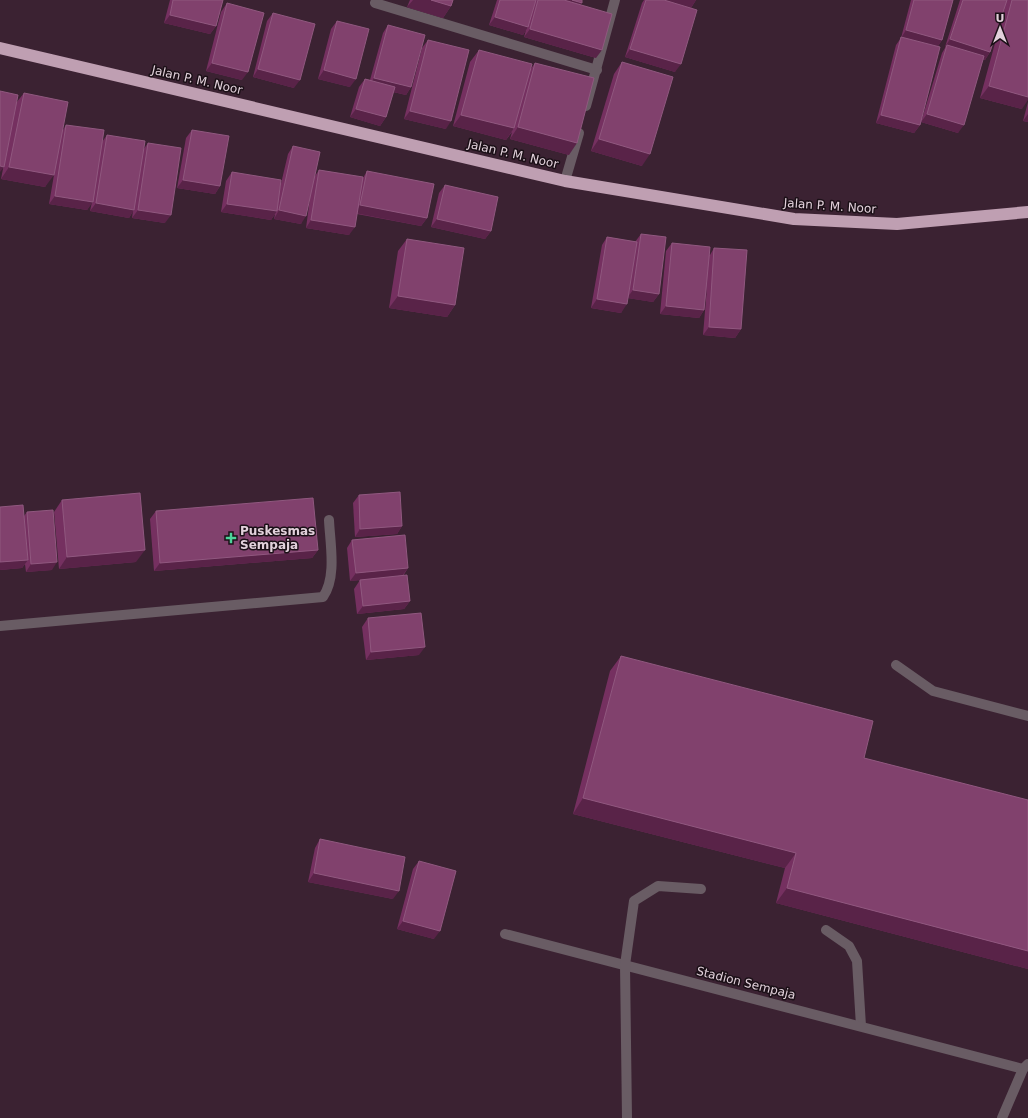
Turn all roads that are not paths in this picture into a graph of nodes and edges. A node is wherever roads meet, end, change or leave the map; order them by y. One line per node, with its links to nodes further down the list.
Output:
1 (615, 0): 4 (street)
2 (375, 3): 4 (street)
3 (0, 48): 5 (highway, Jalan P. M. Noor)
4 (597, 70): 5 (street)
5 (565, 181): 6 (highway, Jalan P. M. Noor)
6 (1028, 212)
7 (329, 520): 8 (street)
8 (0, 626)
9 (896, 665): 10 (street)
10 (1028, 716)
11 (701, 889): 14 (street)
12 (826, 930): 15 (street)
13 (505, 934): 14 (street, Stadion Sempaja)
14 (624, 965): 15 (street, Stadion Sempaja); 17 (street)
15 (861, 1026): 16 (street, Stadion Sempaja)
16 (1026, 1067): 18 (street, Stadion Sempaja)
17 (628, 1118)
18 (1002, 1118)

